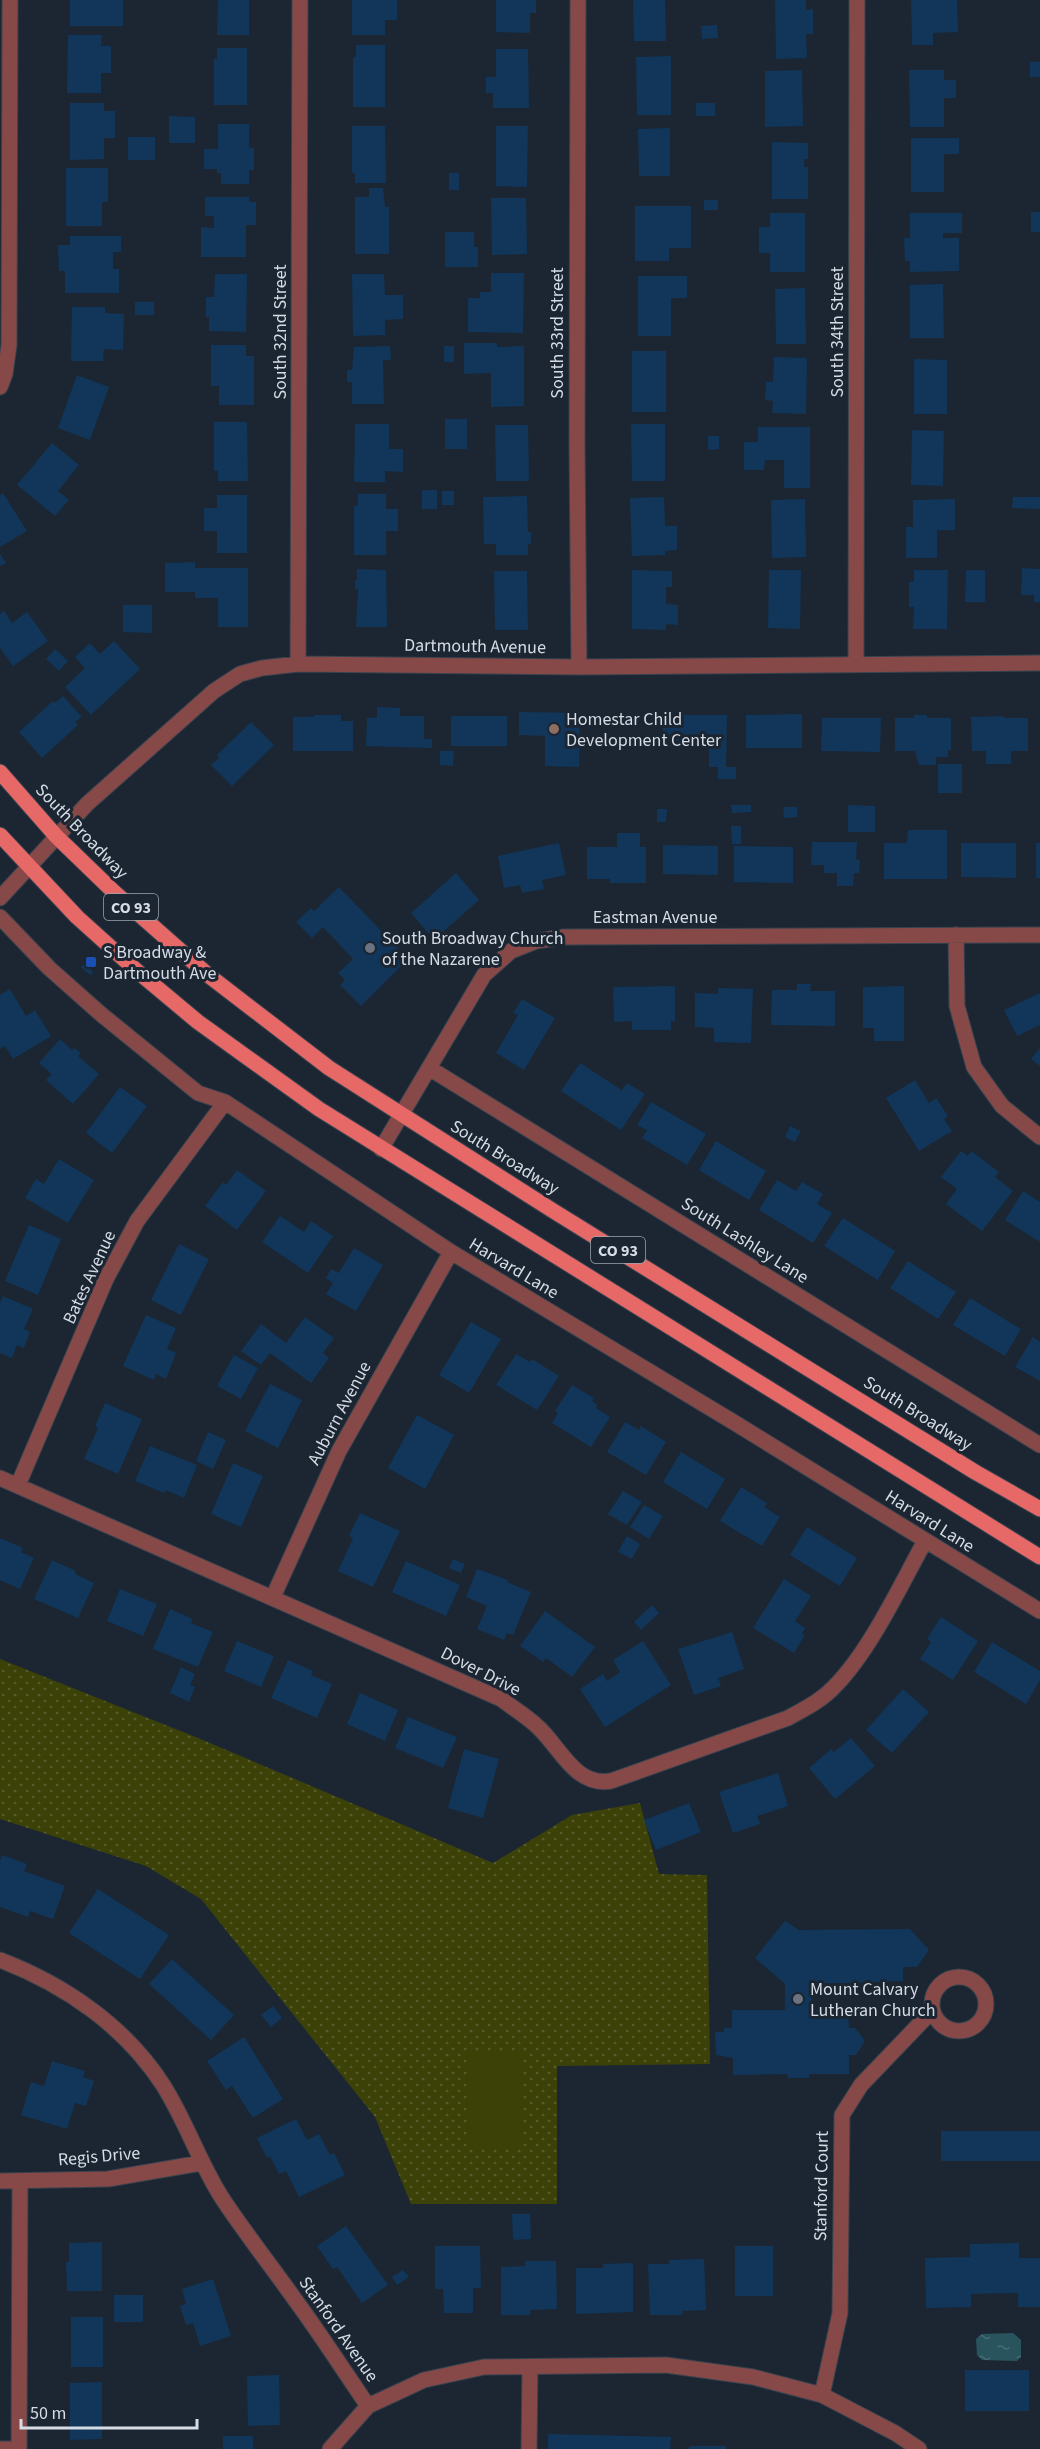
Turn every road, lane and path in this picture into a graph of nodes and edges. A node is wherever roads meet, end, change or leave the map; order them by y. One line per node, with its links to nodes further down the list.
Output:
1 (10, 0): 5 (street)
2 (300, 0): 7 (street, South 32nd Street)
3 (578, 0): 9 (street, South 33rd Street)
4 (857, 0): 8 (street, South 34th Street)
5 (0, 387)
6 (1040, 663): 8 (street, Dartmouth Avenue)
7 (298, 664): 9 (street, Dartmouth Avenue); 12 (street, Dartmouth Avenue)
8 (856, 665): 9 (street, Dartmouth Avenue)
9 (579, 667)
10 (0, 772): 12 (main road, South Broadway / CO 93)
11 (0, 835): 13 (main road, CO 93)
12 (56, 836): 13 (street, Dartmouth Avenue); 20 (main road, South Broadway / CO 93)
13 (28, 867): 14 (street, Dartmouth Avenue); 22 (main road, CO 93)
14 (0, 898)
15 (0, 917): 19 (street, Harvard Lane)
16 (956, 935): 17 (street, Eastman Avenue); 18 (street, Eastman Avenue); 21 (street)
17 (1040, 935)
18 (429, 1068): 20 (street, Eastman Avenue); 24 (street, South Lashley Lane)
19 (225, 1102): 23 (street, Harvard Lane); 26 (street, Bates Avenue)
20 (402, 1115): 22 (street, Eastman Avenue); 27 (main road, South Broadway / CO 93)
21 (1040, 1137)
22 (381, 1149): 29 (main road, CO 93)
23 (451, 1252): 28 (street, Harvard Lane); 30 (street, Auburn Avenue)
24 (1040, 1444)
25 (0, 1478): 26 (street, Dover Drive)
26 (18, 1485): 30 (street, Dover Drive)
27 (1040, 1509)
28 (925, 1541): 30 (street, Dover Drive); 31 (street, Harvard Lane)
29 (1040, 1557)
30 (273, 1597)
31 (1040, 1611)
32 (0, 1960): 34 (street, Stanford Avenue)
33 (933, 2011): 38 (street, Stanford Court)
34 (201, 2163): 36 (street, Regis Drive); 39 (street, Stanford Avenue)
35 (0, 2181): 36 (street, Regis Drive)
36 (20, 2181): 41 (street)
37 (530, 2367): 38 (street, Stanford Avenue); 39 (street, Stanford Avenue); 43 (street)
38 (822, 2395): 44 (street, Stanford Avenue)
39 (368, 2406): 42 (street)
40 (0, 2449): 41 (street)
41 (19, 2449)
42 (330, 2449)
43 (529, 2449)
44 (919, 2449)

